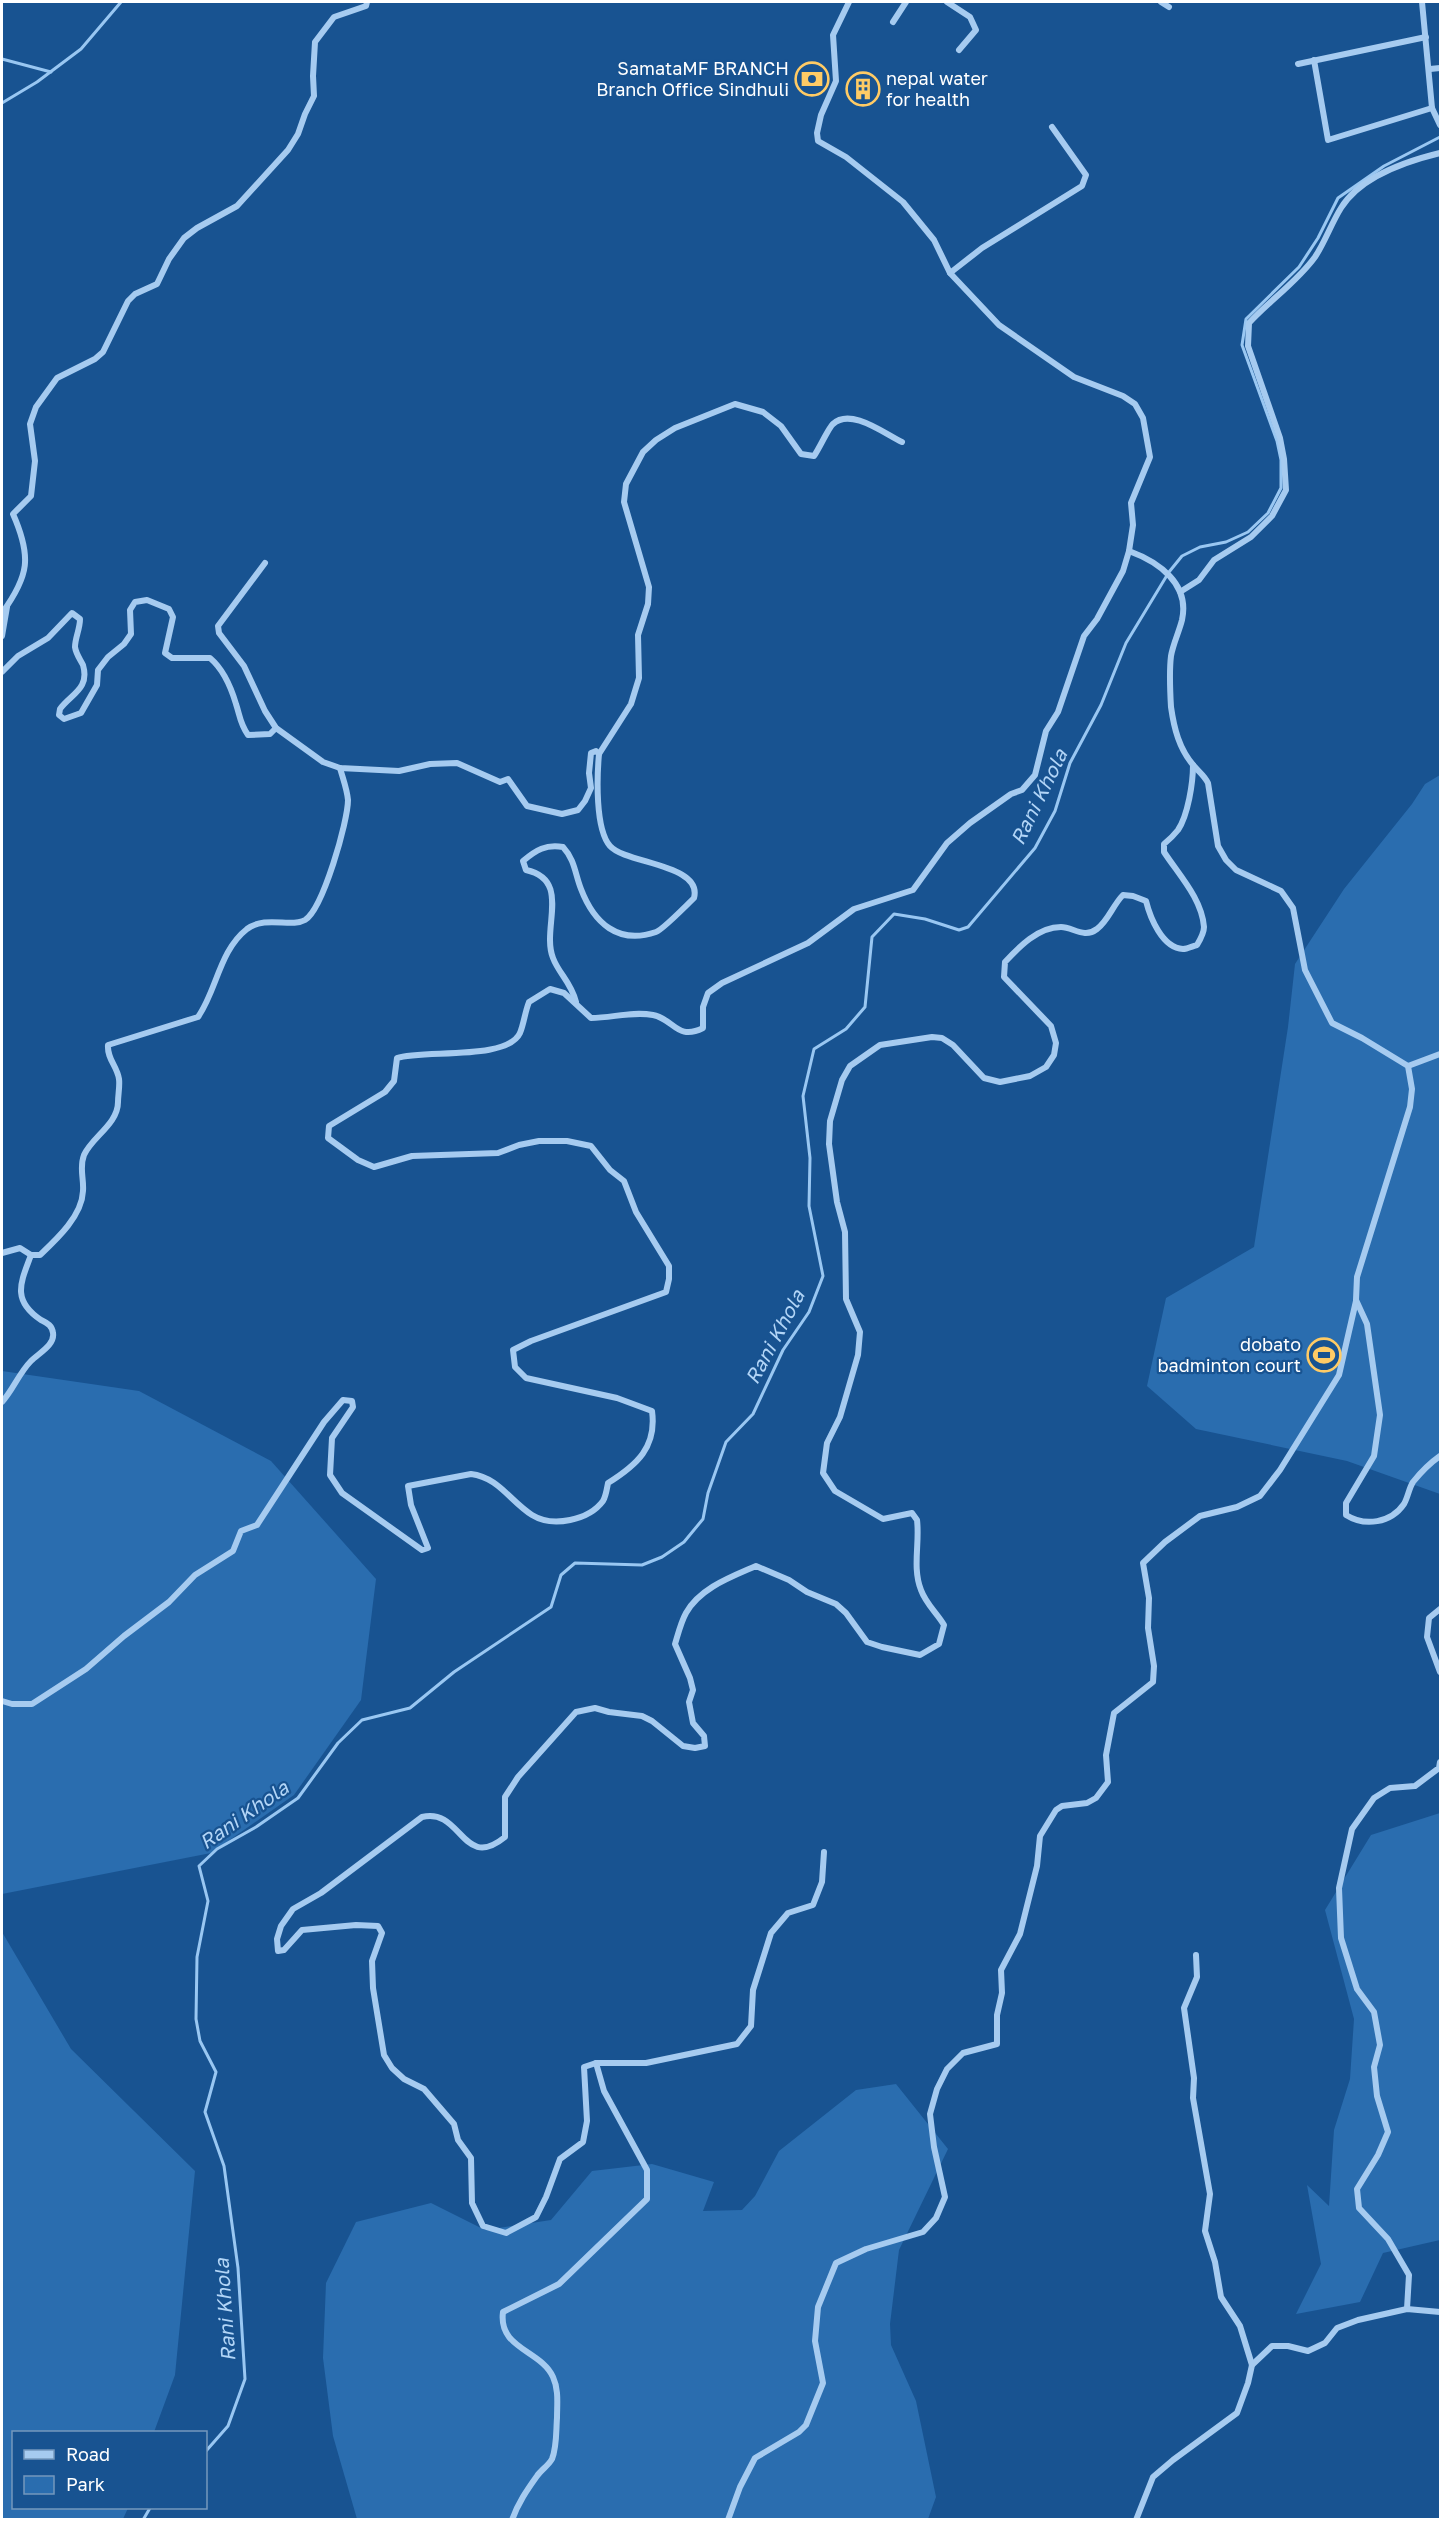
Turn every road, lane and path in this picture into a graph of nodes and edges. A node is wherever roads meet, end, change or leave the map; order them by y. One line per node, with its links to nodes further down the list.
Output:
1 (367, 2): 24 (street)
2 (849, 2): 19 (street)
3 (906, 2): 8 (street)
4 (947, 2): 10 (street)
5 (1161, 2): 7 (street)
6 (1422, 2): 9 (street)
7 (1169, 7)
8 (893, 22)
9 (1426, 37): 11 (street); 14 (street)
10 (959, 50)
11 (1314, 60): 12 (street); 15 (street)
12 (1298, 64)
13 (1440, 68): 14 (street)
14 (1430, 69): 15 (street)
15 (1432, 108): 16 (street)
16 (1440, 125)
17 (1052, 127): 19 (street)
18 (1440, 153): 23 (street)
19 (950, 273): 21 (street)
20 (902, 442): 29 (street)
21 (1129, 550): 23 (street); 32 (street)
22 (265, 562): 28 (street)
23 (1180, 592): 30 (street)
24 (7, 606): 25 (street); 26 (street)
25 (2, 613)
26 (2, 636)
27 (2, 672): 28 (street)
28 (276, 728): 31 (street)
29 (599, 754): 31 (street); 32 (street)
30 (1193, 765): 34 (street); 46 (street)
31 (340, 768): 36 (street)
32 (576, 1003): 42 (street)
33 (1440, 1054): 34 (street)
34 (1408, 1066): 37 (street)
35 (2, 1252): 36 (street)
36 (31, 1255): 38 (street)
37 (1356, 1300): 39 (street); 51 (street)
38 (2, 1402)
39 (1440, 1456)
40 (1440, 1609): 41 (street)
41 (1440, 1672)
42 (2, 1701)
43 (1440, 1762): 47 (street)
44 (824, 1852): 46 (street)
45 (1196, 1955): 49 (street)
46 (596, 2063): 50 (street)
47 (1407, 2309): 48 (street); 49 (street)
48 (1440, 2312)
49 (1252, 2364): 52 (street)
50 (512, 2520)
51 (728, 2520)
52 (1136, 2520)

